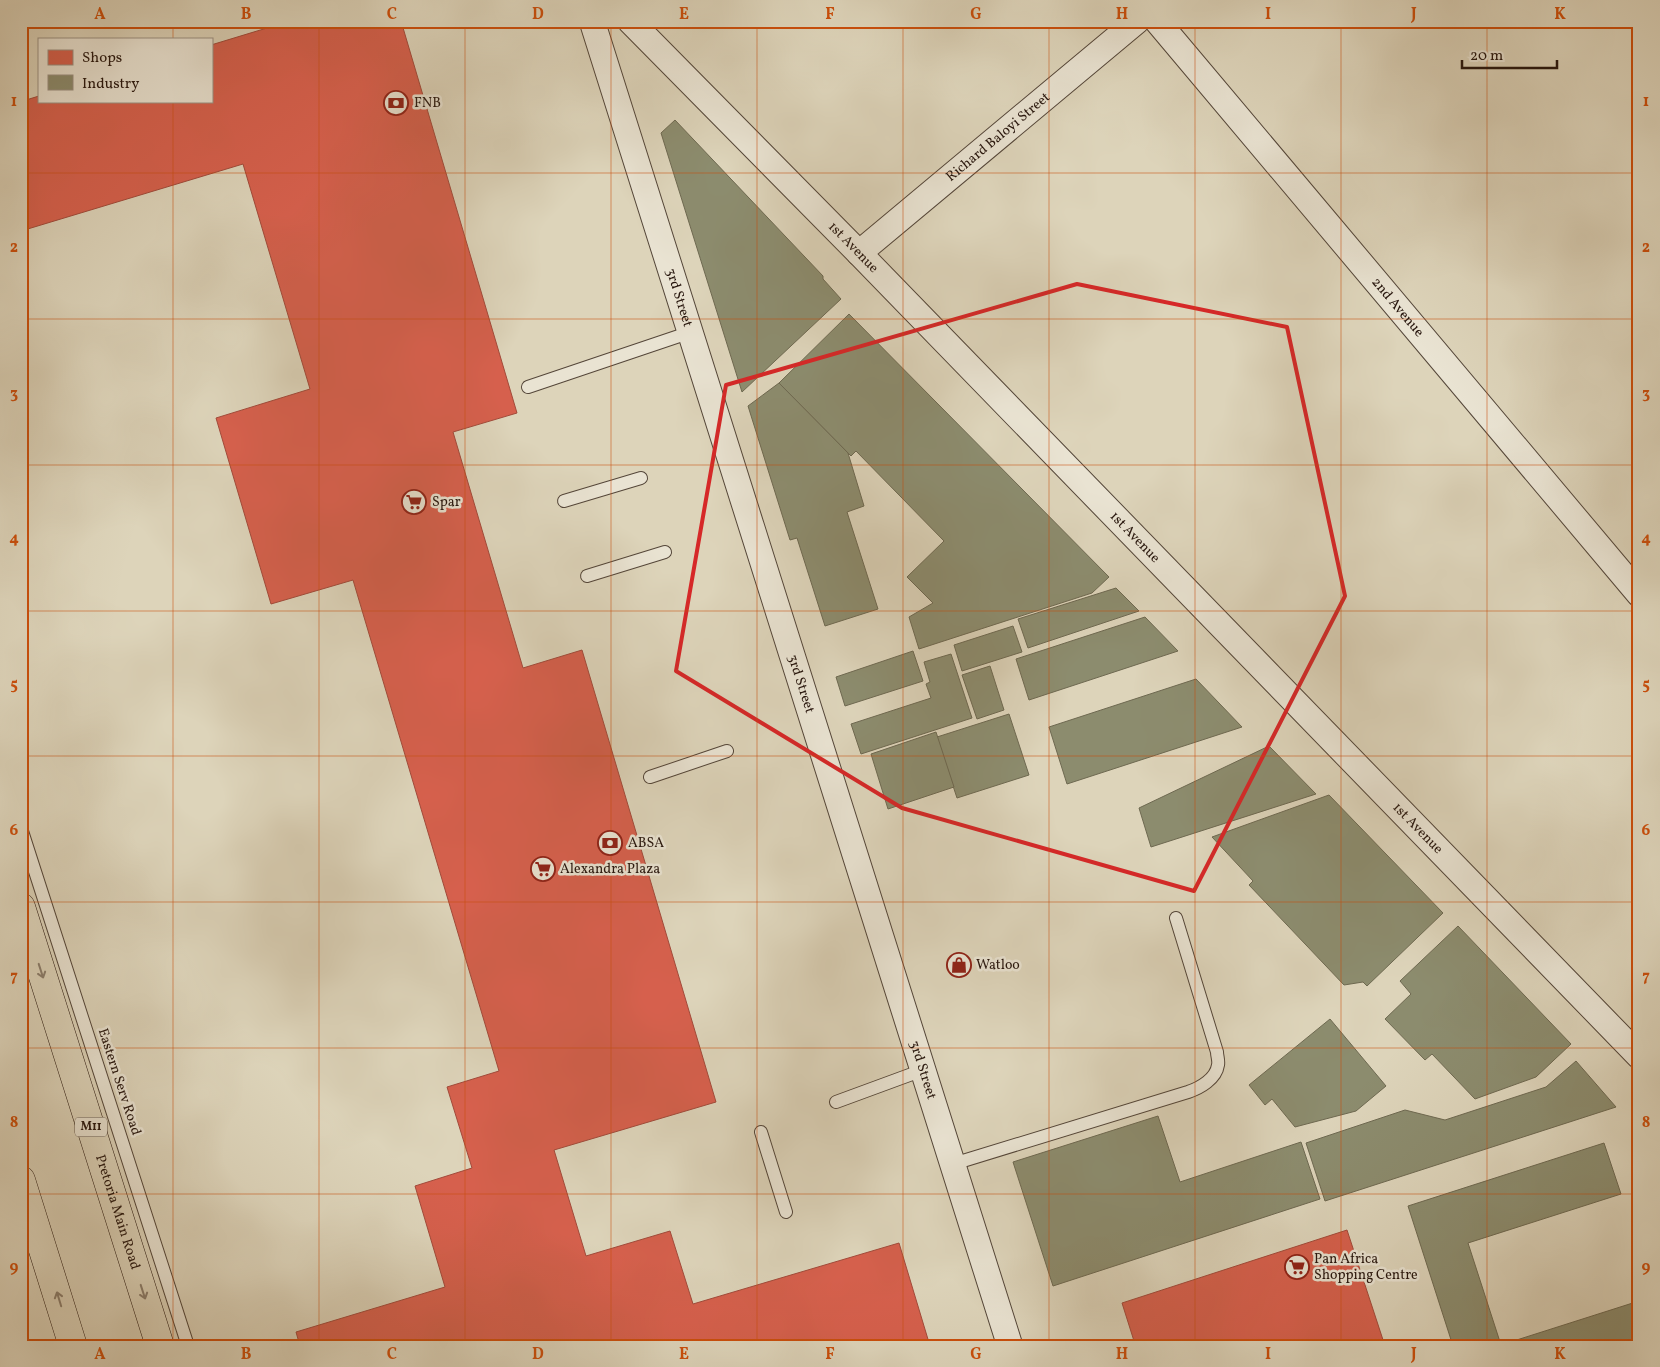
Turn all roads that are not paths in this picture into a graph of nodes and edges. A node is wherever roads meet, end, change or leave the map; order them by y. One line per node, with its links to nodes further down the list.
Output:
1 (592, 21): 6 (street, 3rd Street)
2 (630, 21): 5 (street, 1st Avenue)
3 (1136, 21): 5 (street, Richard Baloyi Street)
4 (1156, 21): 12 (street, 2nd Avenue)
5 (859, 253): 18 (street, 1st Avenue)
6 (690, 332): 7 (lane); 19 (street, 3rd Street)
7 (528, 387)
8 (641, 478): 9 (lane)
9 (564, 501)
10 (665, 552): 11 (lane)
11 (587, 576)
12 (1637, 589)
13 (727, 751): 14 (lane)
14 (650, 777)
15 (21, 828): 29 (lane, Eastern Serv Road)
16 (21, 908): 28 (main road, Pretoria Main Road / M11, one-way to 28)
17 (1176, 918): 22 (lane)
18 (1639, 1056)
19 (923, 1070): 20 (lane); 22 (street, 3rd Street)
20 (836, 1102)
21 (762, 1132): 24 (lane)
22 (952, 1164): 30 (street, 3rd Street)
23 (21, 1180): 27 (main road, one-way to 23)
24 (786, 1212)
25 (21, 1341): 26 (lane)
26 (23, 1346)
27 (73, 1346)
28 (160, 1346)
29 (188, 1346)
30 (1010, 1346)

